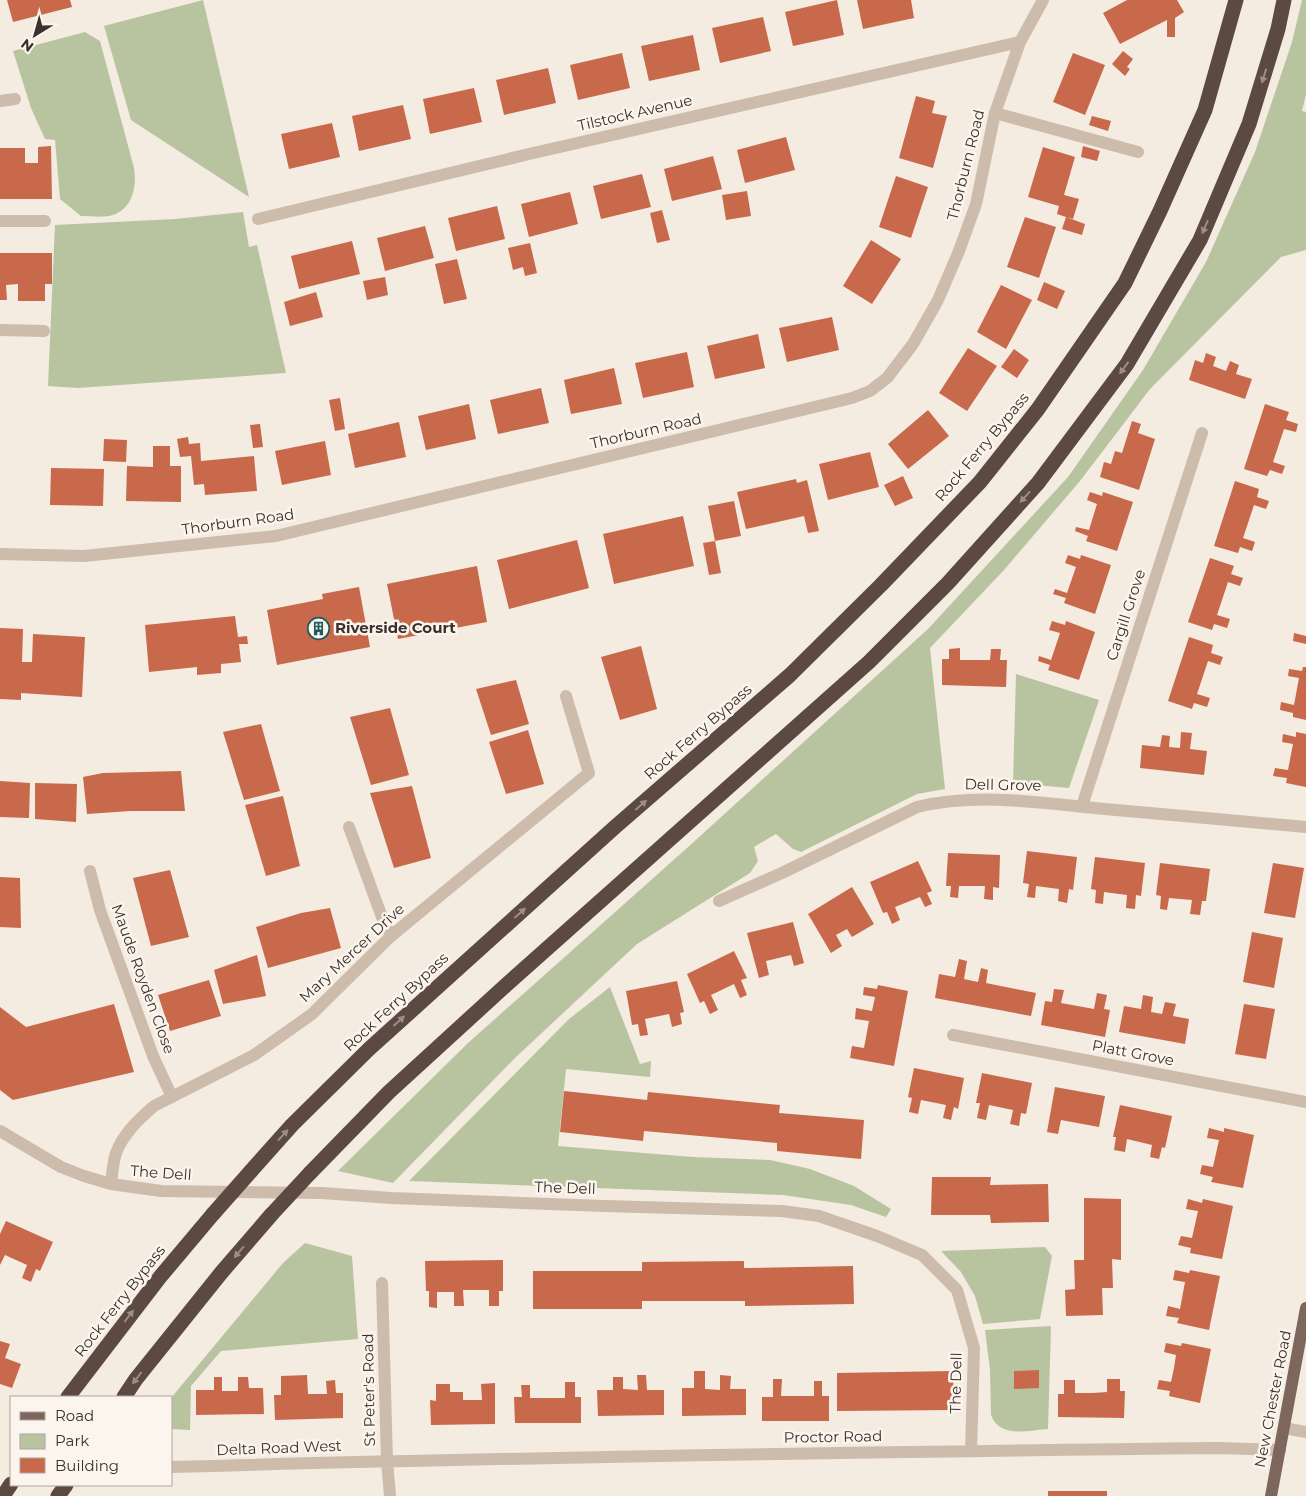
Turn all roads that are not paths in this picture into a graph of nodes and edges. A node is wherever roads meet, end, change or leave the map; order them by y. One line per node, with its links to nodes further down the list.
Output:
1 (1043, 0): 4 (street, Thorburn Road)
2 (1284, 0): 31 (highway, one-way to 31, bridge)
3 (1235, 5): 30 (highway, Rock Ferry Bypass, one-way to 3, bridge)
4 (1020, 42): 7 (street, Thorburn Road); 9 (street, Tilstock Avenue)
5 (15, 99): 6 (street)
6 (0, 101)
7 (995, 113): 8 (street); 15 (street, Thorburn Road)
8 (1138, 152)
9 (258, 219)
10 (0, 221): 11 (street)
11 (45, 221)
12 (0, 330): 13 (street)
13 (44, 330)
14 (1202, 433): 17 (street, Cargill Grove)
15 (0, 554)
16 (566, 696): 22 (street, Mary Mercer Drive)
17 (1082, 806): 19 (street, Dell Grove); 21 (street, Dell Grove)
18 (350, 827): 22 (street)
19 (1306, 827)
20 (90, 871): 24 (street, Maude Royden Close)
21 (719, 901)
22 (390, 936): 24 (street, Mary Mercer Drive)
23 (953, 1036): 25 (street, Platt Grove)
24 (172, 1097): 27 (street, Mary Mercer Drive)
25 (1306, 1102)
26 (0, 1131): 27 (street, The Dell)
27 (111, 1184): 35 (street, The Dell)
28 (382, 1283): 36 (street, St Peter's Road)
29 (1306, 1308): 32 (main road, New Chester Road)
30 (69, 1396)
31 (125, 1396)
32 (1284, 1428): 33 (street); 34 (main road, New Chester Road)
33 (1306, 1432)
34 (1280, 1450): 35 (street, Proctor Road); 41 (main road, New Chester Road)
35 (971, 1451): 36 (street, Proctor Road)
36 (387, 1461): 37 (street, Delta Road West); 40 (street, St Peter's Road)
37 (172, 1468)
38 (10, 1486): 39 (highway)
39 (3, 1496)
40 (390, 1496)
41 (1271, 1496)

